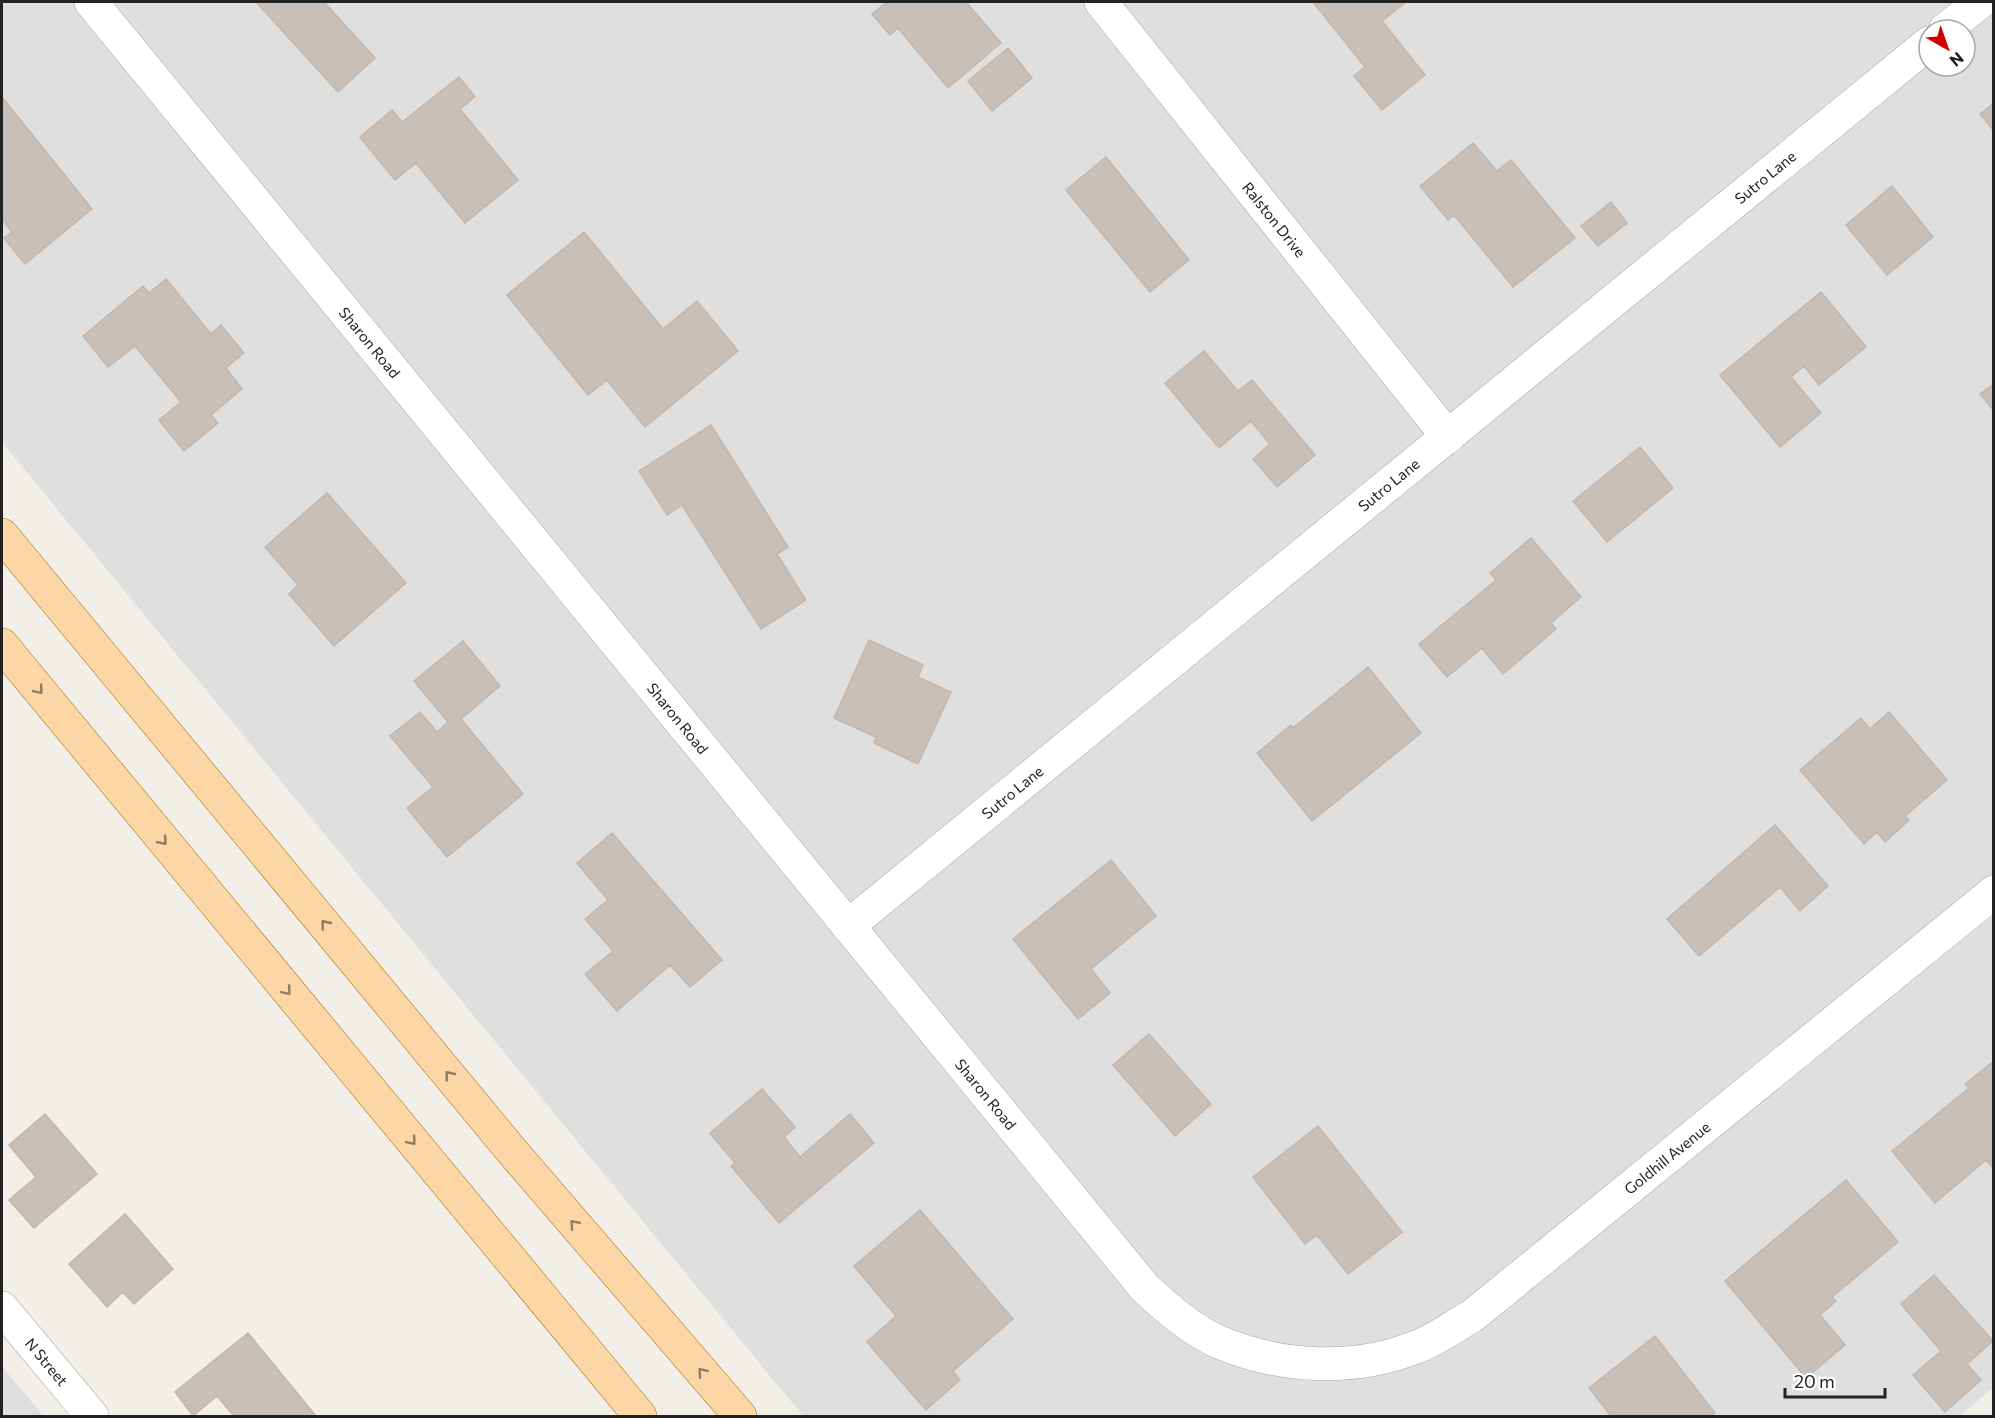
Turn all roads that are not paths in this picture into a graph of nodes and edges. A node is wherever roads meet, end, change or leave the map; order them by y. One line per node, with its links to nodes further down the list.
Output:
1 (91, 2): 10 (street, Sharon Road)
2 (1101, 2): 6 (street, Ralston Drive)
3 (1980, 2): 4 (street)
4 (1960, 18)
5 (1917, 53): 6 (street, Sutro Lane)
6 (1448, 437): 10 (street, Sutro Lane)
7 (2, 535): 15 (main road, one-way to 7)
8 (2, 645): 14 (main road, one-way to 14)
9 (1994, 892): 12 (street, Goldhill Avenue)
10 (848, 926): 12 (street, Sharon Road)
11 (2, 1308): 13 (street, N Street)
12 (1313, 1364)
13 (92, 1416)
14 (640, 1416)
15 (740, 1416)

